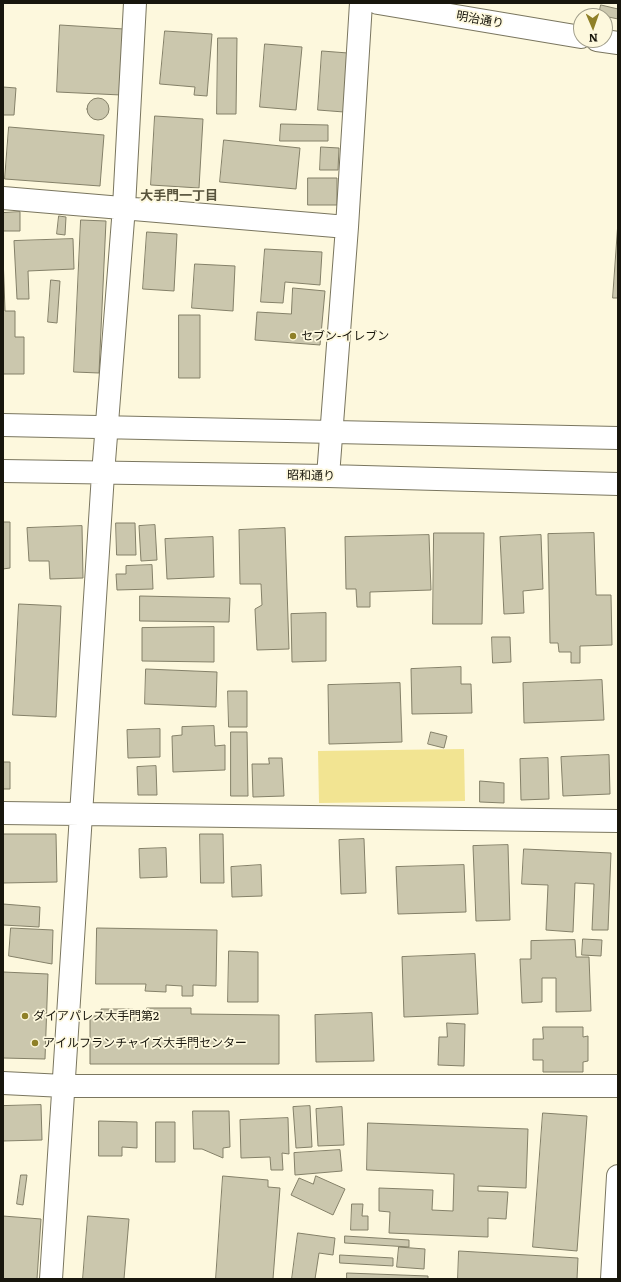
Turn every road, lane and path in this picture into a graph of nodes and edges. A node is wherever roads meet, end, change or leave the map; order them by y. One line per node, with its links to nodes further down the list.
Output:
1 (135, 3): 6 (street)
2 (361, 3): 7 (street)
3 (378, 3): 4 (street, 明治通り)
4 (573, 36)
5 (3, 198): 6 (street)
6 (124, 208): 7 (street); 9 (street)
7 (347, 227): 10 (street)
8 (3, 426): 9 (street)
9 (108, 427): 10 (street); 13 (street)
10 (332, 433): 11 (street); 14 (street)
11 (618, 438)
12 (3, 471): 13 (street, 昭和通り)
13 (103, 474): 14 (street, 昭和通り); 17 (street)
14 (328, 476): 15 (street, 昭和通り)
15 (618, 484)
16 (3, 812): 17 (street)
17 (82, 814): 18 (street); 20 (street)
18 (618, 821)
19 (3, 1083): 20 (street)
20 (64, 1086): 21 (street); 23 (street)
21 (618, 1086)
22 (618, 1176): 24 (street)
23 (51, 1279)
24 (612, 1279)

